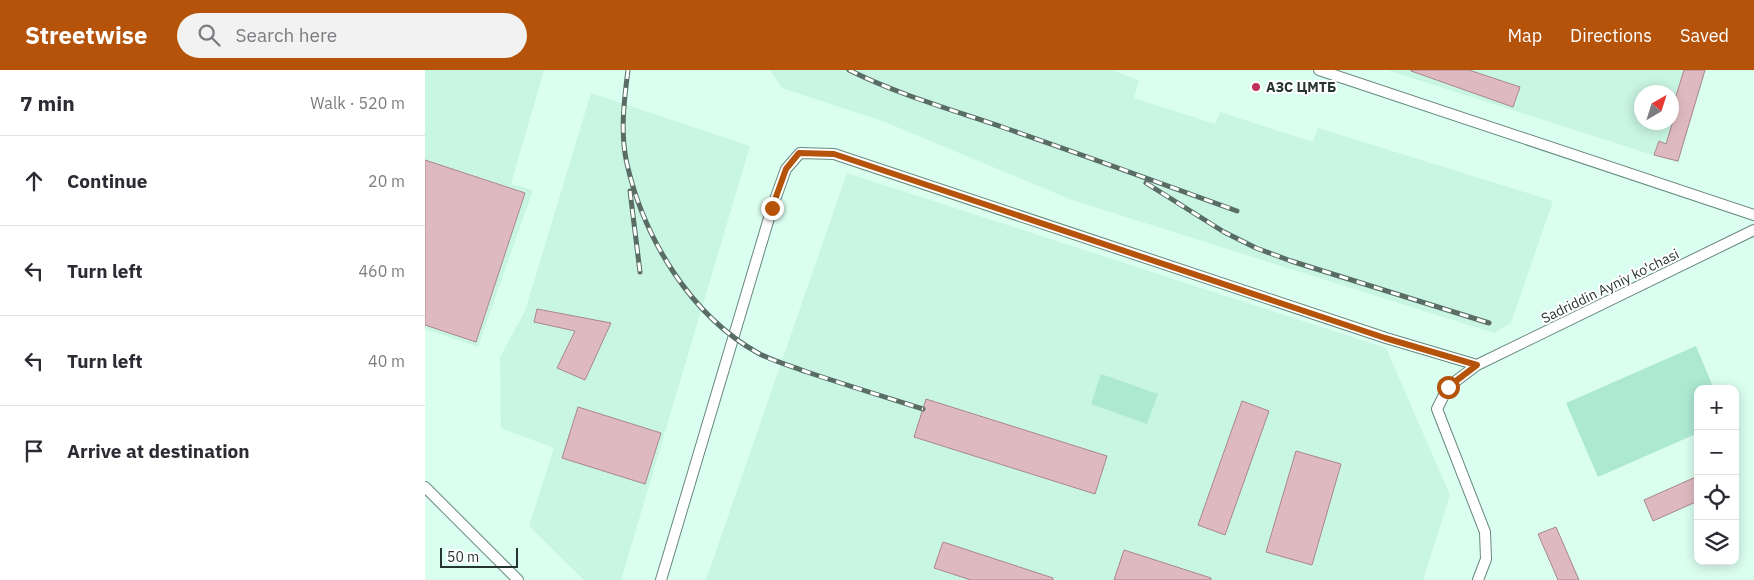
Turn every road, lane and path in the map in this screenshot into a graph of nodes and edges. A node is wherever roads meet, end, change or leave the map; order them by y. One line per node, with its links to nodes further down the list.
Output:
1 (1319, 70): 2 (street)
2 (1754, 215)
3 (1754, 230): 4 (street, Sadriddin Ayniy ko'chasi)
4 (1477, 365): 7 (street); 8 (street, Sadriddin Ayniy ko'chasi)
5 (425, 487): 6 (street)
6 (518, 580)
7 (661, 580)
8 (1479, 580)

